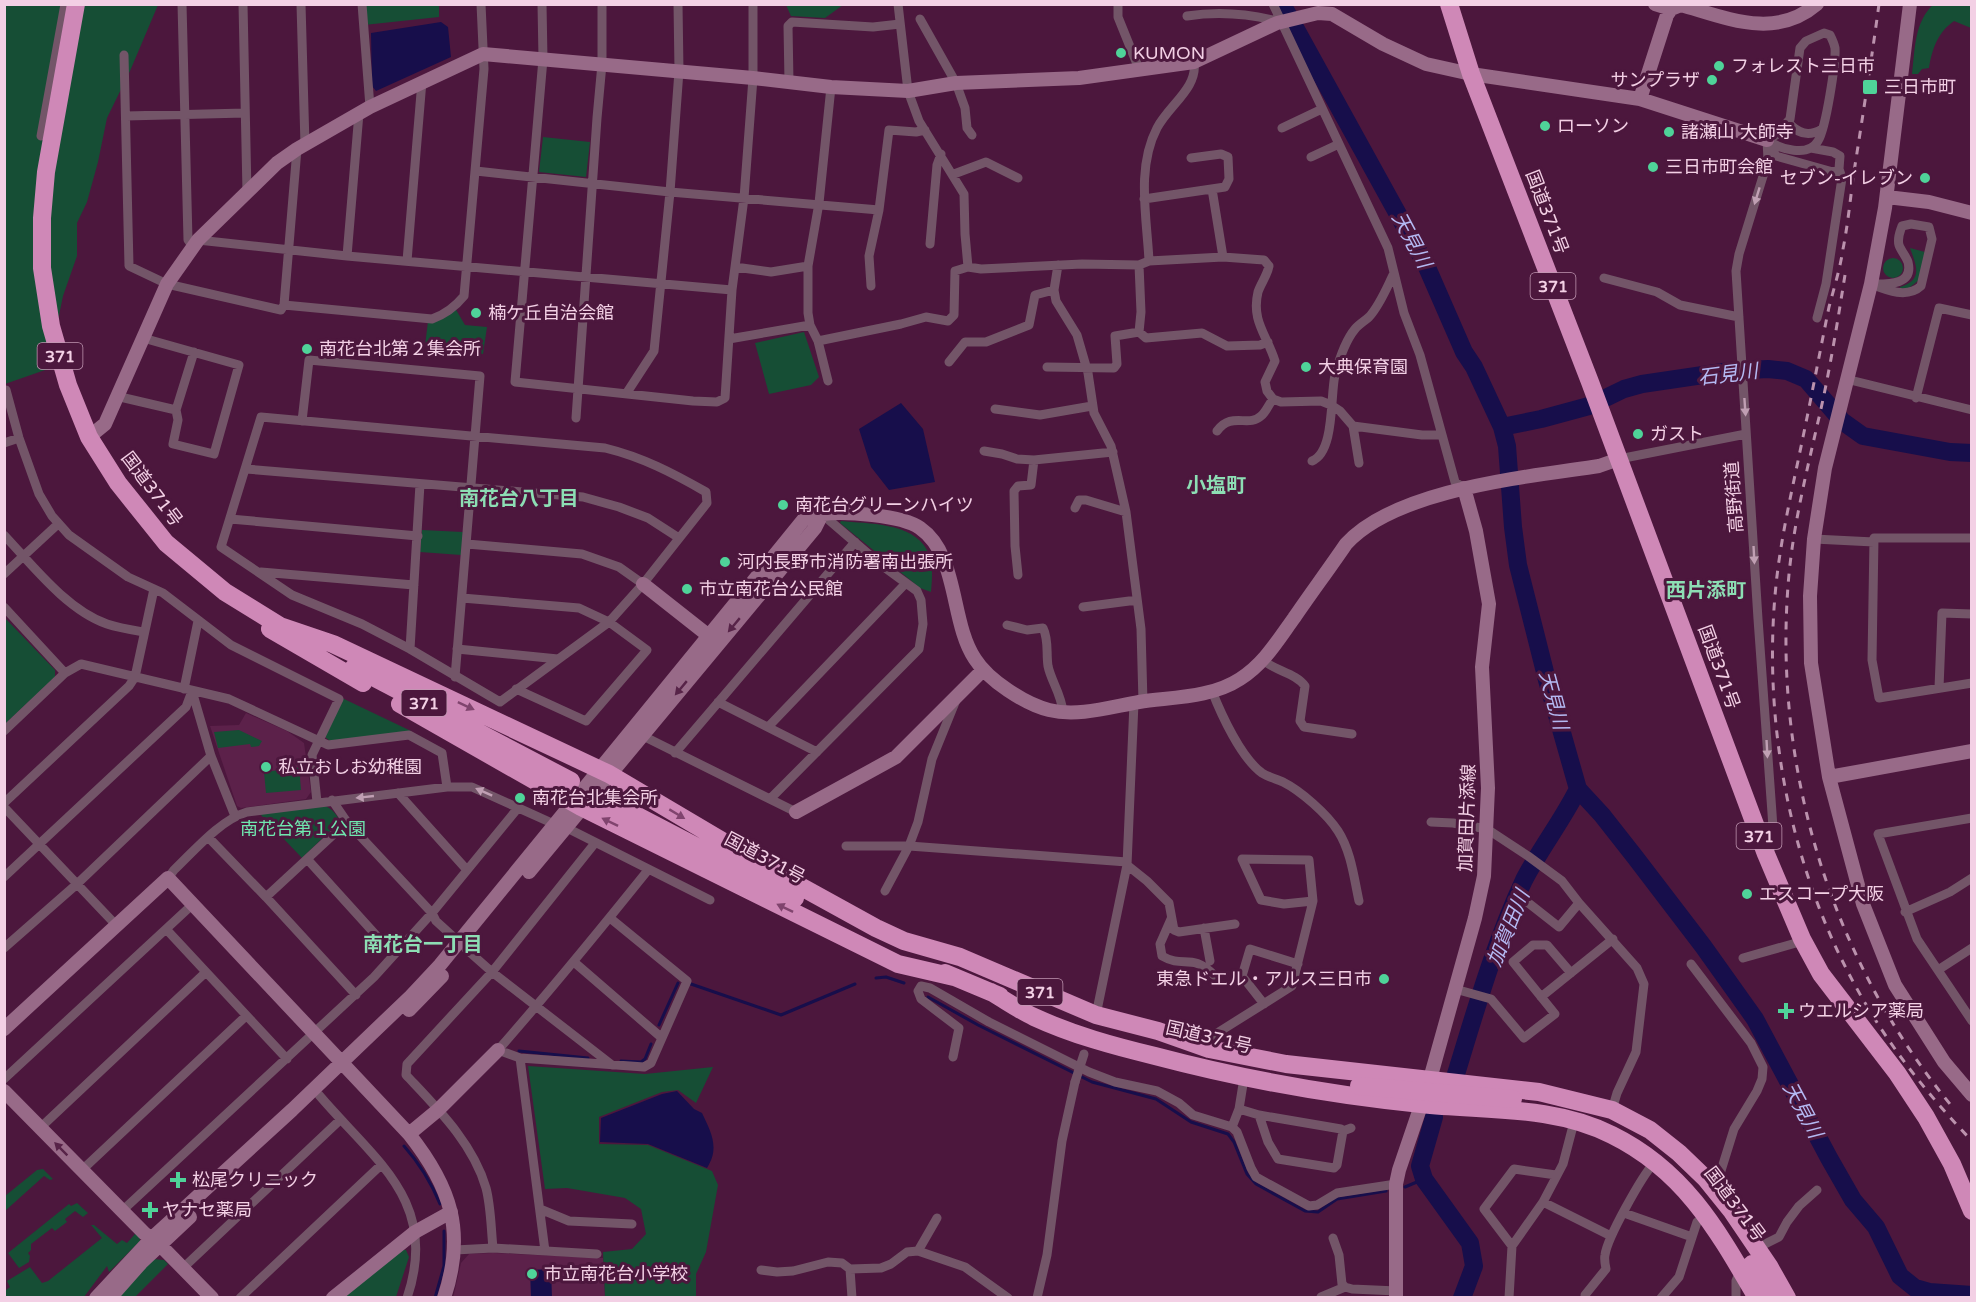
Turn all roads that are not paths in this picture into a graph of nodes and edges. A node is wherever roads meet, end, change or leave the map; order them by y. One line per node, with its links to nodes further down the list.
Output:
1 (65, 4): 50 (street)
2 (76, 4): 130 (highway, 国道371号 / 371)
3 (182, 4): 43 (street)
4 (243, 4): 42 (street)
5 (301, 4): 53 (street)
6 (362, 4): 41 (street)
7 (482, 4): 25 (street)
8 (542, 4): 27 (street)
9 (602, 4): 29 (street)
10 (678, 4): 31 (street)
11 (753, 4): 33 (street)
12 (898, 4): 24 (street)
13 (1118, 4): 30 (street)
14 (1273, 4): 23 (street)
15 (1449, 4): 32 (highway, 国道371号 / 371)
16 (1654, 4): 18 (street)
17 (1910, 4): 67 (street)
18 (1671, 7): 19 (street); 39 (street)
19 (1809, 7)
20 (1315, 11): 23 (street); 32 (street)
21 (1187, 16): 23 (street)
22 (920, 19): 36 (street)
23 (1283, 21): 28 (street); 40 (street)
24 (900, 24): 35 (street); 38 (street)
25 (483, 54): 27 (street); 34 (street); 59 (street)
26 (124, 55): 44 (street)
27 (543, 58): 29 (street); 61 (street)
28 (1194, 62): 30 (street); 69 (street)
29 (602, 64): 31 (street); 63 (street)
30 (1139, 69): 36 (street)
31 (679, 71): 33 (street); 65 (street)
32 (1471, 74): 39 (street); 135 (highway, 国道371号 / 371)
33 (753, 78): 35 (street); 68 (street)
34 (422, 81): 41 (street); 78 (street)
35 (789, 82): 37 (street)
36 (956, 82): 38 (street); 49 (street)
37 (831, 87): 38 (street); 70 (street)
38 (908, 91): 48 (street)
39 (1640, 99): 51 (street)
40 (1322, 109): 46 (street); 52 (street)
41 (365, 110): 53 (street); 76 (street)
42 (245, 113): 43 (street); 66 (street)
43 (185, 115): 44 (street); 73 (street)
44 (126, 116): 91 (street)
45 (1788, 122): 47 (street); 47 (street); 51 (street)
46 (1282, 128)
47 (1822, 129): 54 (street)
48 (925, 130): 55 (street); 71 (street)
49 (972, 135)
50 (41, 136)
51 (1767, 140): 54 (street); 58 (street); 98 (street, 高野街道, one-way to 98)
52 (1339, 144): 56 (street); 87 (street)
53 (301, 147): 66 (street); 75 (street)
54 (1811, 148): 58 (street)
55 (941, 154): 60 (street); 74 (street)
56 (1311, 157)
57 (1191, 158): 64 (street)
58 (1839, 169): 99 (street)
59 (476, 171): 61 (street); 83 (street)
60 (954, 174): 62 (street); 85 (street)
61 (533, 178): 63 (street); 86 (street)
62 (1017, 178)
63 (592, 184): 65 (street); 88 (street)
64 (1212, 189): 69 (street); 77 (street)
65 (670, 192): 68 (street); 90 (street)
66 (247, 193): 73 (street)
67 (1887, 197): 72 (street); 92 (street)
68 (744, 198): 70 (street); 84 (street)
69 (1144, 199): 79 (street)
70 (819, 203): 71 (street); 82 (street)
71 (879, 210): 93 (street)
72 (1971, 213)
73 (195, 244): 75 (street); 91 (street)
74 (930, 244)
75 (288, 249): 76 (street); 96 (street)
76 (347, 256): 78 (street)
77 (1223, 257): 79 (street); 105 (street)
78 (407, 261): 83 (street)
79 (1149, 261): 81 (street)
80 (1058, 265): 81 (street); 85 (street); 95 (street)
81 (1139, 265): 101 (street)
82 (808, 266): 84 (street); 100 (street)
83 (467, 267): 86 (street); 96 (street)
84 (735, 267): 94 (street)
85 (968, 267): 104 (street)
86 (525, 272): 88 (street); 112 (street)
87 (1394, 273): 118 (street); 129 (street)
88 (586, 277): 90 (street); 112 (street)
89 (1604, 278): 98 (street)
90 (660, 283): 94 (street); 114 (street)
91 (167, 284): 96 (street); 102 (street)
92 (1871, 284): 92 (street); 110 (street)
93 (871, 286)
94 (732, 290): 103 (street)
95 (1054, 290): 107 (street); 109 (street)
96 (284, 305)
97 (1971, 315): 116 (street)
98 (1739, 316): 127 (street, 高野街道, one-way to 127)
99 (1817, 318)
100 (810, 325): 103 (street); 104 (street)
101 (1139, 332): 105 (street); 109 (street)
102 (143, 338): 106 (street); 115 (street)
103 (729, 339): 114 (street)
104 (818, 341): 111 (street)
105 (1268, 342): 117 (street)
106 (194, 352): 121 (street); 121 (street)
107 (949, 362)
108 (1047, 367): 109 (street)
109 (1087, 368): 119 (street)
110 (1846, 379): 116 (street); 152 (street)
111 (828, 381)
112 (579, 390): 114 (street); 123 (street)
113 (4, 391): 131 (street)
114 (626, 394)
115 (116, 396): 121 (street); 130 (street)
116 (1916, 398): 122 (street)
117 (1273, 399): 118 (street); 126 (street)
118 (1331, 405): 125 (street); 137 (street)
119 (1092, 406): 120 (street); 134 (street)
120 (995, 409)
121 (176, 410)
122 (1971, 410)
123 (576, 418)
124 (302, 421): 128 (street); 128 (street); 139 (street)
125 (1353, 426): 129 (street); 138 (street)
126 (1216, 431)
127 (1746, 434): 135 (street); 225 (street, 高野街道, one-way to 225)
128 (474, 435): 141 (street); 150 (street)
129 (1441, 435): 142 (street)
130 (89, 436): 164 (highway, 国道371号 / 371)
131 (19, 438): 132 (street); 147 (street)
132 (4, 443)
133 (984, 451): 136 (street)
134 (1113, 452): 136 (street); 144 (street)
135 (1619, 459): 142 (street); 225 (highway, 国道371号 / 371)
136 (1034, 460): 159 (street)
137 (1312, 461)
138 (1359, 463)
139 (246, 469): 140 (street); 146 (street)
140 (420, 484): 141 (street); 149 (street)
141 (470, 488): 150 (street); 155 (street)
142 (1464, 489): 179 (street); 219 (street, 加賀田片添線)
143 (1075, 508): 144 (street)
144 (1126, 512): 166 (street)
145 (822, 514): 153 (street); 175 (street); 180 (street)
146 (230, 519): 149 (street); 157 (street)
147 (58, 524): 156 (street); 163 (street)
148 (4, 535): 156 (street)
149 (417, 536): 162 (street)
150 (679, 538): 160 (street)
151 (1971, 538): 154 (street)
152 (1814, 539): 154 (street); 203 (street)
153 (855, 542): 161 (street); 190 (street)
154 (1874, 542): 185 (street)
155 (467, 544): 160 (street); 165 (street)
156 (24, 556): 158 (street); 174 (street)
157 (260, 572): 162 (street); 176 (street)
158 (4, 574)
159 (1018, 575)
160 (643, 584): 171 (street); 175 (street)
161 (906, 584): 193 (street); 199 (street)
162 (414, 585): 176 (street)
163 (154, 589): 170 (street); 174 (street)
164 (225, 592): 172 (highway, 国道371号 / 371); 214 (highway, 371)
165 (462, 598): 171 (street); 177 (street)
166 (1137, 600): 168 (street); 191 (street)
167 (4, 607): 181 (street)
168 (1083, 607)
169 (1971, 614): 185 (street)
170 (198, 621): 187 (street); 197 (street)
171 (609, 621): 178 (street); 186 (street)
172 (278, 625): 202 (highway, 371, one-way to 202); 204 (highway, 国道371号 / 371)
173 (1007, 625): 192 (street)
174 (144, 632): 183 (street)
175 (714, 640): 196 (street, one-way to 196); 202 (street)
176 (410, 649): 182 (street)
177 (458, 649): 178 (street); 182 (street)
178 (558, 659): 186 (street)
179 (1263, 660): 188 (street); 195 (street)
180 (983, 670): 189 (street); 192 (street)
181 (65, 674): 183 (street); 194 (street)
182 (454, 676): 186 (street)
183 (135, 677): 187 (street); 211 (street)
184 (1971, 683): 185 (street)
185 (1939, 688)
186 (516, 689)
187 (188, 690): 197 (street); 201 (street); 222 (street)
188 (1212, 691): 191 (street); 238 (street)
189 (957, 698): 213 (street); 224 (street)
190 (718, 702): 193 (street); 200 (street)
191 (1138, 703): 192 (street); 227 (street)
192 (1063, 712)
193 (769, 726): 199 (street)
194 (4, 731)
195 (1352, 734)
196 (641, 735): 200 (street); 202 (street)
197 (319, 742): 205 (street); 210 (street)
198 (1971, 751): 203 (street)
199 (817, 752): 208 (street)
200 (675, 753): 208 (street)
201 (211, 756): 215 (street); 233 (street)
202 (604, 771): 214 (street); 274 (highway, 371, one-way to 274)
203 (1829, 777): 297 (street)
204 (571, 781)
205 (447, 787): 206 (street); 212 (street, one-way to 205)
206 (398, 794): 209 (street, one-way to 209); 228 (street)
207 (605, 799): 255 (highway, 国道371号 / 371)
208 (770, 799): 213 (street)
209 (332, 800): 210 (street); 217 (street)
210 (317, 802): 215 (street)
211 (4, 805): 222 (street)
212 (518, 808): 214 (street); 228 (street)
213 (796, 812)
214 (567, 815): 221 (street); 252 (street); 262 (highway, 371, one-way to 214)
215 (235, 816): 220 (street)
216 (1971, 818): 242 (street)
217 (347, 822): 226 (street); 243 (street)
218 (1431, 822): 219 (street)
219 (1487, 829): 240 (street); 269 (street, 加賀田片添線)
220 (209, 838): 231 (street); 235 (street)
221 (595, 843): 229 (street); 265 (street)
222 (40, 844): 230 (street); 233 (street)
223 (846, 846): 224 (street)
224 (909, 846): 227 (street); 234 (street)
225 (1766, 854): 251 (highway, 国道371号 / 371)
226 (308, 860): 235 (street); 256 (street)
227 (1127, 863): 245 (street); 278 (street)
228 (467, 870): 243 (street)
229 (648, 870): 236 (street); 244 (street)
230 (4, 877)
231 (168, 878): 241 (street); 247 (street)
232 (1971, 878): 242 (street)
233 (77, 884): 247 (street); 253 (street)
234 (885, 891)
235 (266, 897): 271 (street)
236 (710, 900)
237 (1313, 901): 237 (street); 260 (street)
238 (1359, 901)
239 (1526, 901): 240 (street)
240 (1579, 903): 250 (street)
241 (193, 904): 249 (street); 281 (street)
242 (1905, 912): 263 (street)
243 (432, 913): 252 (street); 256 (street)
244 (610, 918): 259 (street); 282 (street)
245 (1171, 919): 248 (street); 267 (street)
246 (1235, 924): 248 (street)
247 (116, 925): 280 (street)
248 (1204, 928): 258 (street)
249 (166, 929): 264 (street); 293 (street)
250 (1613, 939): 266 (street); 301 (street)
251 (1803, 941): 257 (street); 318 (highway, 国道371号 / 371)
252 (463, 945): 265 (street); 291 (street)
253 (4, 948)
254 (1971, 948): 263 (street)
255 (899, 952): 268 (highway, 国道371号 / 371); 274 (highway, 371)
256 (394, 955): 271 (street)
257 (1743, 958)
258 (1210, 961)
259 (574, 962): 275 (street); 282 (street)
260 (1298, 964): 273 (street); 273 (street)
261 (1691, 964): 313 (street)
262 (914, 969): 268 (highway, 371); 277 (highway, 371)
263 (1938, 970): 279 (street)
264 (206, 972): 276 (street); 306 (street)
265 (492, 972): 275 (street); 299 (street)
266 (1571, 973): 272 (street); 272 (street)
267 (1214, 975)
268 (954, 977): 270 (highway, 国道371号 / 371)
269 (1459, 990): 272 (street); 294 (street, 加賀田片添線)
270 (991, 992): 277 (highway, 371); 286 (highway, 国道371号 / 371)
271 (356, 995): 281 (street)
272 (1542, 997)
273 (1264, 1004): 284 (street)
274 (1070, 1005): 278 (highway, 371)
275 (537, 1006): 285 (street); 290 (street)
276 (246, 1016): 289 (street); 310 (street)
277 (1034, 1017): 283 (highway, 371)
278 (1102, 1017): 284 (highway, 371); 286 (highway)
279 (1971, 1020)
280 (4, 1029)
281 (315, 1034): 289 (street); 291 (street)
282 (662, 1038): 290 (street)
283 (1086, 1046): 292 (highway, 371); 353 (street, bridge)
284 (1209, 1049): 294 (highway, 371)
285 (498, 1050): 288 (street); 299 (street)
286 (1182, 1053): 358 (highway, 国道371号 / 371, bridge)
287 (953, 1057): 305 (street)
288 (520, 1058): 290 (street); 316 (street)
289 (287, 1059): 317 (street)
290 (612, 1065)
291 (344, 1066): 296 (street); 307 (street); 328 (street)
292 (1244, 1078): 298 (highway, 371); 300 (street)
293 (4, 1079)
294 (1430, 1079): 298 (street, 加賀田片添線); 301 (highway, 371)
295 (4, 1091): 306 (street)
296 (319, 1095): 303 (street); 328 (street)
297 (1971, 1095)
298 (1422, 1104): 304 (highway, 371); 312 (street, 加賀田片添線)
299 (438, 1110): 307 (street); 330 (street)
300 (1239, 1110): 302 (street); 305 (street)
301 (1612, 1110): 313 (highway, 371)
302 (1259, 1115): 302 (street)
303 (340, 1120): 309 (street); 336 (street)
304 (1574, 1122): 308 (highway, 371); 311 (street)
305 (1232, 1127): 312 (street)
306 (40, 1128): 310 (street, one-way to 306)
307 (409, 1134): 319 (street)
308 (1654, 1162): 320 (street); 321 (highway, 371)
309 (381, 1165): 324 (street); 347 (street)
310 (82, 1170): 317 (street)
311 (1556, 1175): 315 (street); 329 (street)
312 (1396, 1185): 341 (street, 加賀田片添線)
313 (1715, 1190): 331 (highway, 371)
314 (1817, 1190): 331 (street)
315 (1543, 1202): 325 (street); 329 (street)
316 (540, 1209): 323 (street); 333 (street)
317 (123, 1210): 328 (street)
318 (1971, 1211)
319 (451, 1212): 324 (street); 332 (street)
320 (1624, 1214): 325 (street); 326 (street)
321 (1707, 1215): 326 (street); 338 (highway, 371)
322 (937, 1218): 334 (street)
323 (632, 1224)
324 (415, 1232): 348 (street); 349 (street)
325 (1611, 1236): 342 (street)
326 (1692, 1237): 355 (street)
327 (1334, 1238): 340 (street)
328 (155, 1242): 336 (street); 344 (street); 345 (street)
329 (1512, 1246): 354 (street)
330 (493, 1248): 332 (street); 333 (street)
331 (1756, 1248): 359 (highway, 371)
332 (455, 1250): 350 (street)
333 (545, 1251): 335 (street)
334 (918, 1251): 337 (street); 352 (street)
335 (597, 1254)
336 (183, 1268): 346 (street)
337 (850, 1269): 339 (street); 351 (street)
338 (1741, 1269): 356 (street); 357 (highway, 371)
339 (761, 1270)
340 (1345, 1287): 341 (street); 343 (street)
341 (1396, 1294)
342 (1584, 1295)
343 (1321, 1297)
344 (96, 1298)
345 (110, 1298)
346 (212, 1298)
347 (240, 1298)
348 (333, 1298)
349 (407, 1298)
350 (444, 1298)
351 (852, 1298)
352 (1008, 1298)
353 (1037, 1298)
354 (1509, 1298)
355 (1660, 1298)
356 (1736, 1298)
357 (1757, 1298)
358 (1772, 1298)
359 (1787, 1298)

